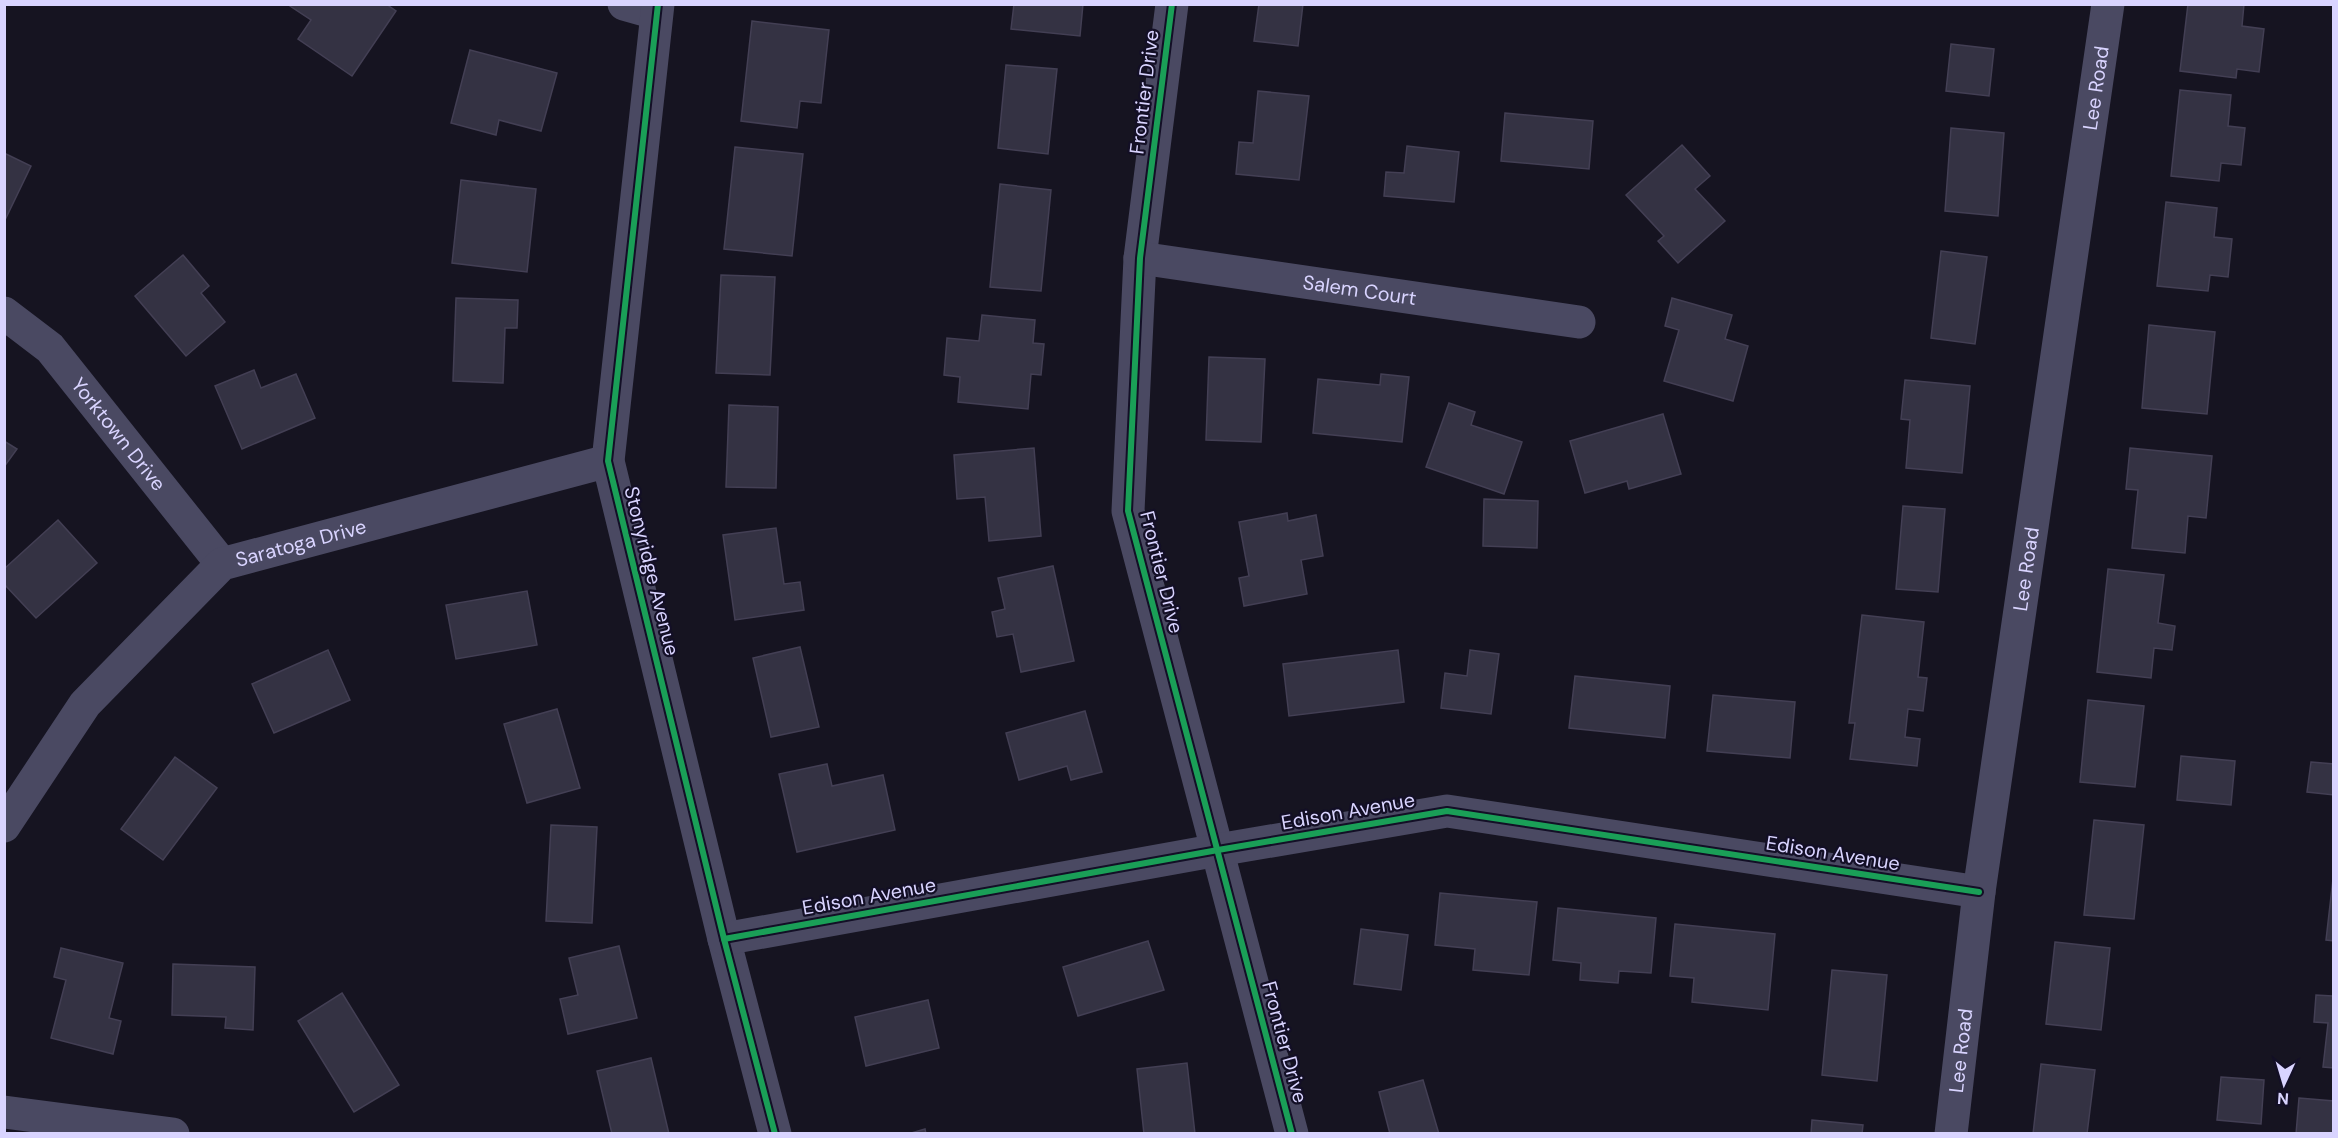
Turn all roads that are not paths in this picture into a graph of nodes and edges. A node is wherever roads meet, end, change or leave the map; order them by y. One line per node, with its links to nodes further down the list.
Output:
1 (624, 4): 4 (street)
2 (1172, 4): 5 (street, Frontier Drive)
3 (2108, 4): 12 (street, Lee Road)
4 (657, 9): 8 (street, Stonyridge Avenue)
5 (1140, 258): 7 (street, Salem Court); 11 (street, Frontier Drive)
6 (4, 313): 9 (street, Yorktown Drive)
7 (1579, 322)
8 (608, 461): 9 (street, Saratoga Drive); 13 (street, Stonyridge Avenue)
9 (222, 564): 10 (street, Saratoga Drive)
10 (4, 826)
11 (1218, 850): 12 (street, Edison Avenue); 13 (street, Edison Avenue); 17 (street, Frontier Drive)
12 (1979, 892): 18 (street, Lee Road)
13 (724, 939): 16 (street, Stonyridge Avenue)
14 (4, 1112): 15 (street)
15 (173, 1134)
16 (775, 1134)
17 (1292, 1134)
18 (1951, 1134)

